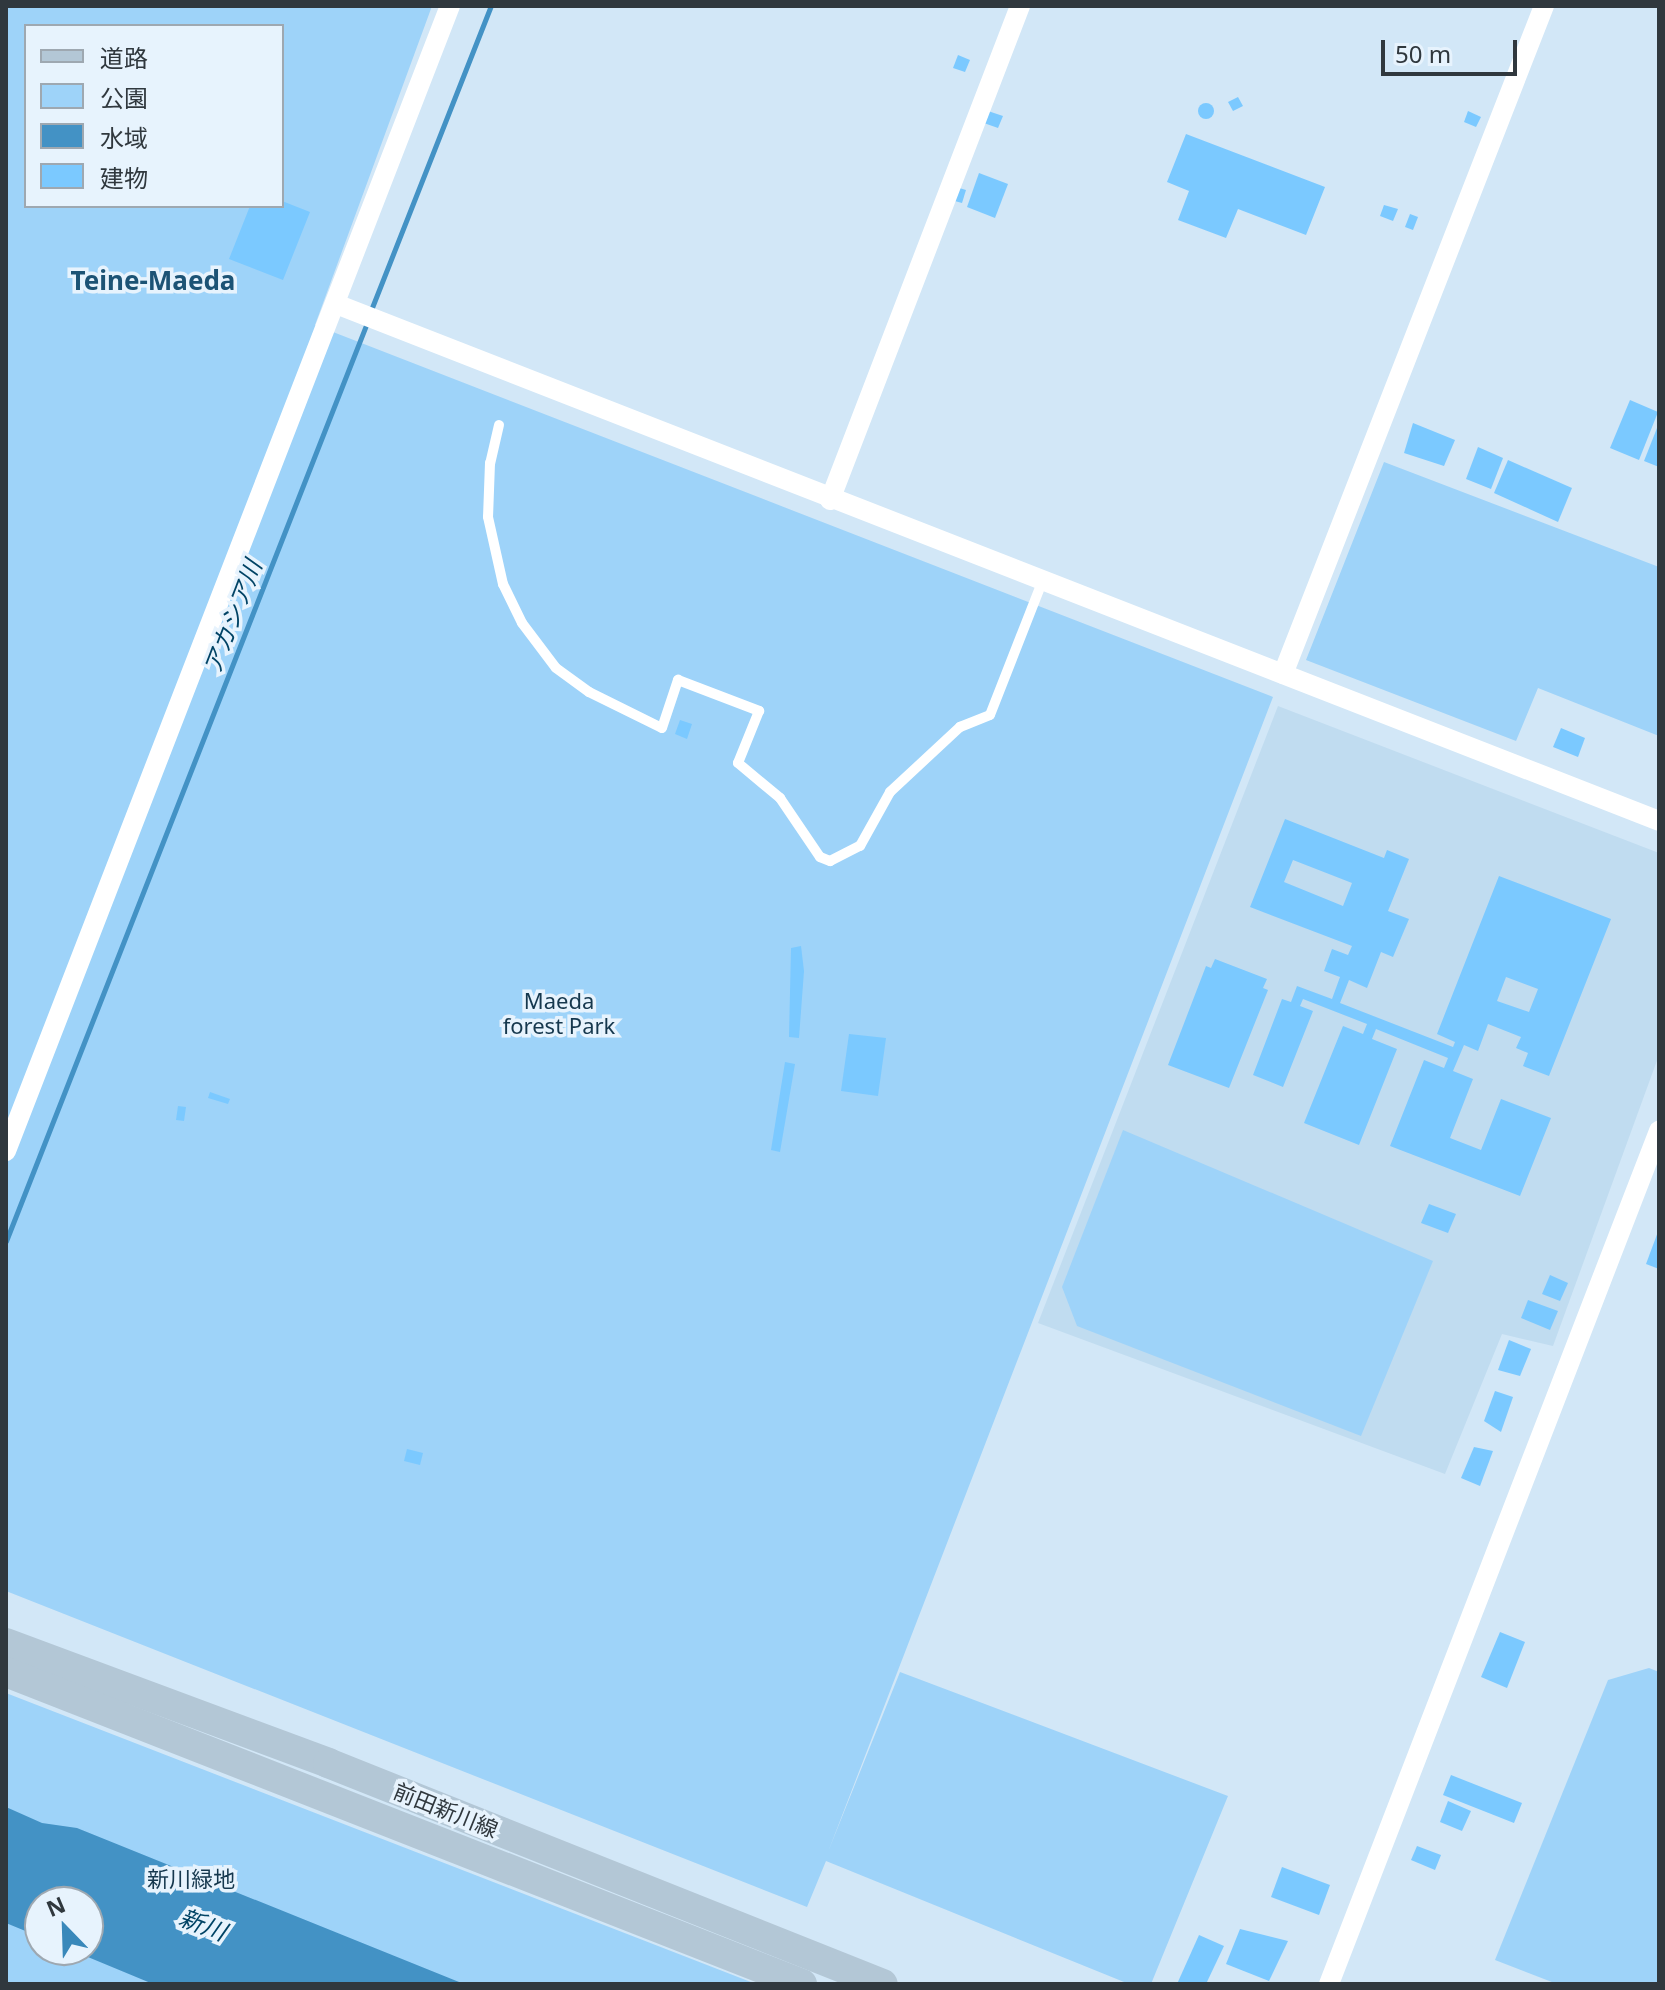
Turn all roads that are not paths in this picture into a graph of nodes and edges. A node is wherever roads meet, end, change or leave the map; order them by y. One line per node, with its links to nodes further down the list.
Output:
1 (450, 6): 4 (street)
2 (1020, 6): 6 (street)
3 (1544, 6): 8 (street)
4 (341, 306): 6 (street); 11 (street)
5 (499, 425): 7 (lane)
6 (830, 500): 7 (street)
7 (1043, 580): 8 (street)
8 (1283, 674): 9 (street)
9 (1659, 821)
10 (1659, 1131): 16 (street)
11 (8, 1141)
12 (6, 1643): 15 (main road, 前田新川線)
13 (6, 1672): 14 (main road, 前田新川線)
14 (802, 1984)
15 (883, 1984)
16 (1329, 1984)

